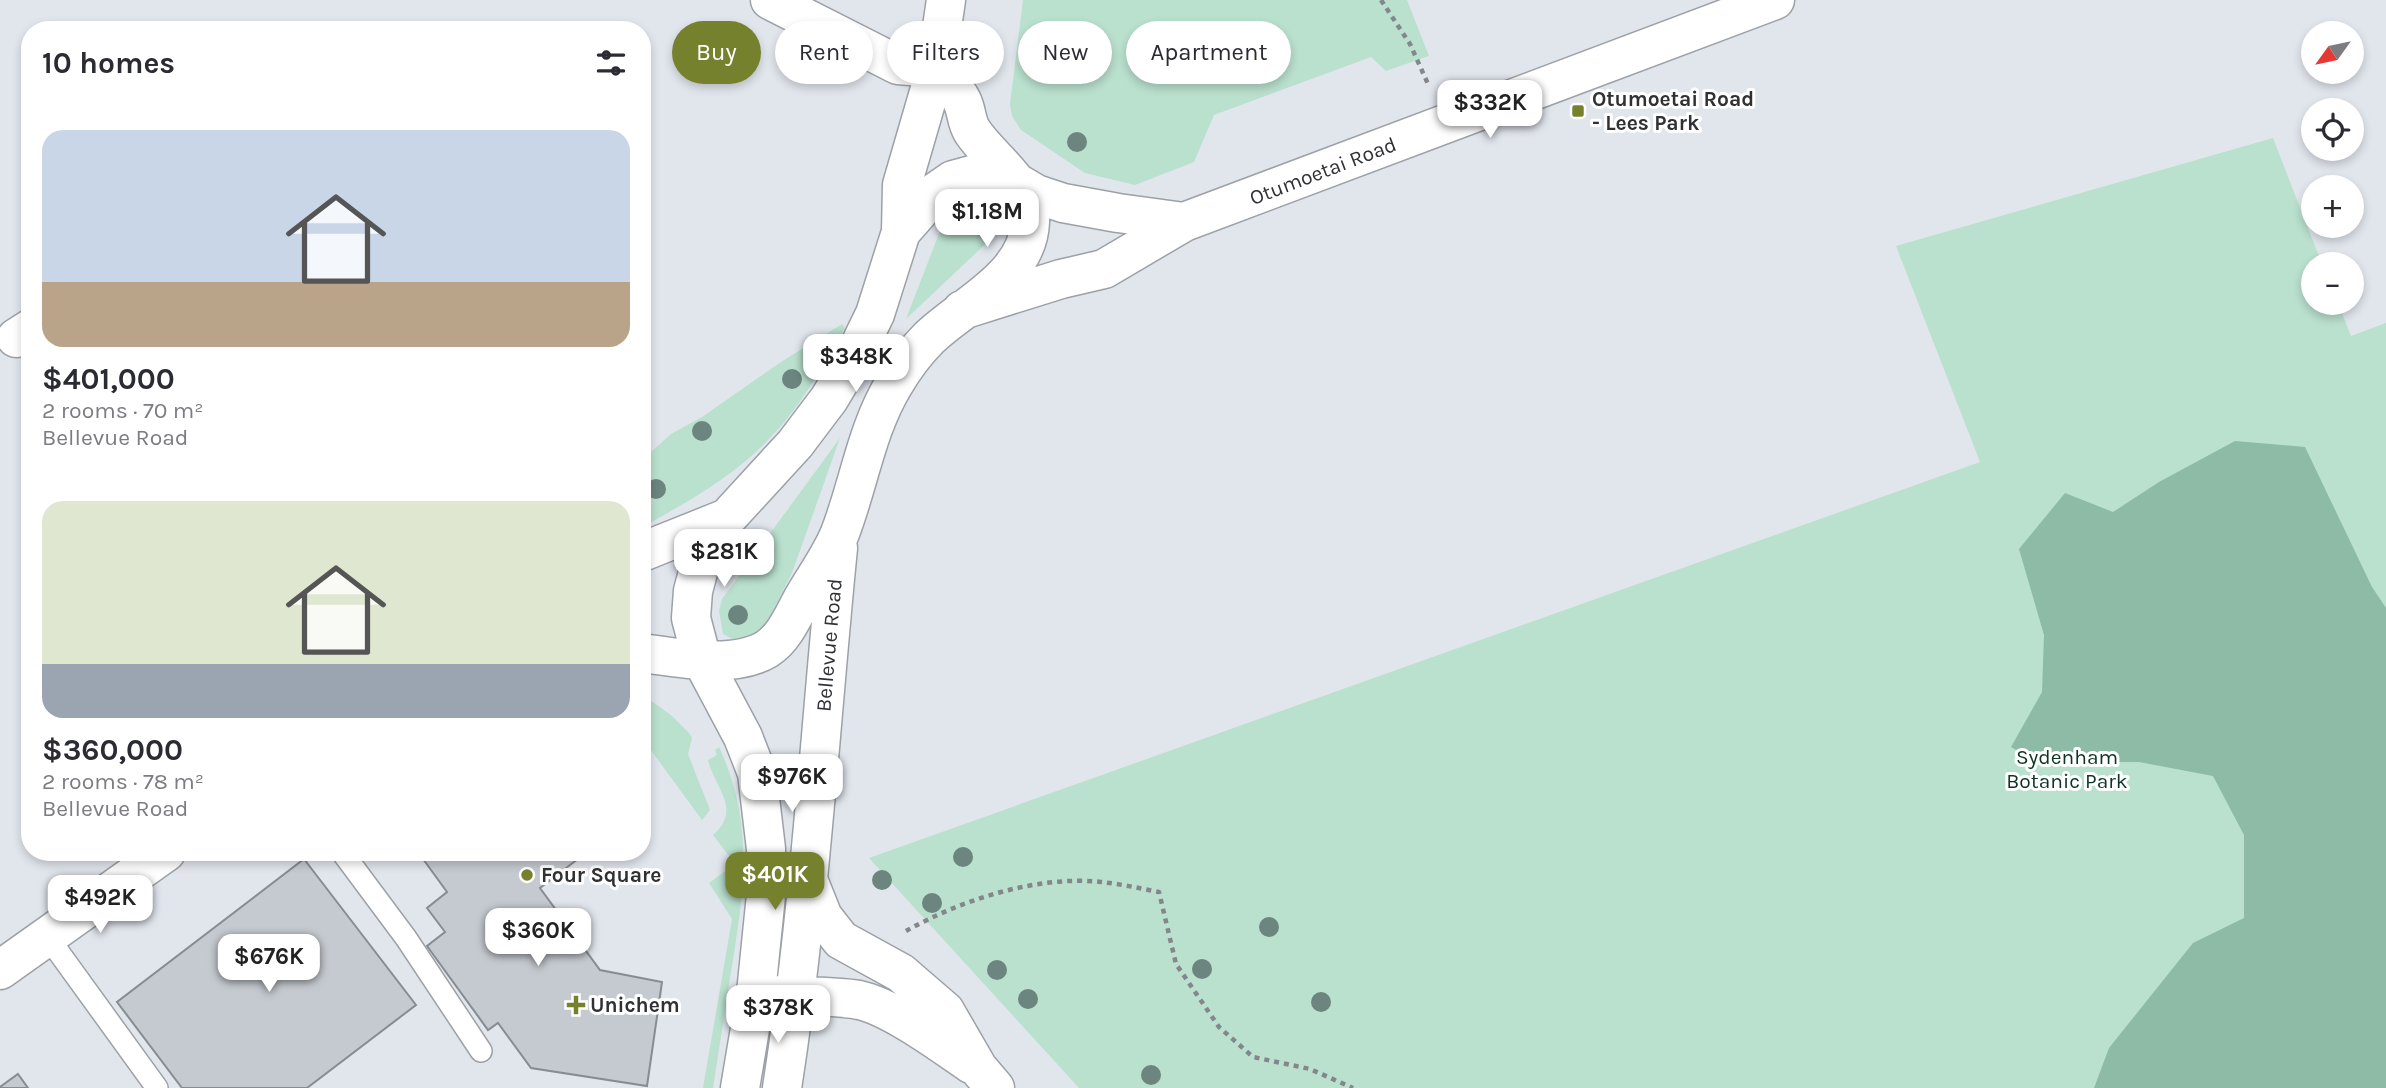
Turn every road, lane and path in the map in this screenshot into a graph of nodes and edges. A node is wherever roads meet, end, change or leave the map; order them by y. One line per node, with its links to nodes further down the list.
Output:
1 (770, 0): 6 (main road)
2 (946, 0): 5 (main road)
3 (1381, 0): 9 (path)
4 (1775, 0): 11 (main road, Otumoetai Road)
5 (943, 21)
6 (887, 59)
7 (931, 84): 12 (main road)
8 (949, 84): 10 (main road)
9 (1428, 84)
10 (1019, 184): 11 (main road, Otumoetai Road); 12 (main road, Otumoetai Road); 13 (main road)
11 (1184, 222): 13 (main road, Otumoetai Road)
12 (901, 232): 14 (main road, Otumoetai Road)
13 (962, 310): 15 (main road, Otumoetai Road)
14 (727, 518): 16 (main road, Otumoetai Road); 18 (main road)
15 (839, 535): 18 (main road, Otumoetai Road); 21 (main road, Bellevue Road)
16 (651, 548)
17 (651, 654): 18 (main road, Otumoetai Road)
18 (702, 660): 27 (main road)
19 (153, 861): 23 (main road)
20 (349, 861): 29 (lane)
21 (809, 882): 24 (main road); 25 (main road, Bellevue Road)
22 (899, 935): 34 (path)
23 (47, 936): 26 (main road); 31 (lane)
24 (842, 940): 25 (main road); 30 (main road)
25 (800, 949): 27 (main road); 28 (main road, Bellevue Road)
26 (0, 970)
27 (757, 993): 28 (main road); 32 (main road)
28 (796, 997): 30 (main road); 33 (main road, Bellevue Road)
29 (481, 1051)
30 (987, 1078)
31 (157, 1088)
32 (740, 1088)
33 (782, 1088)
34 (1353, 1088)

